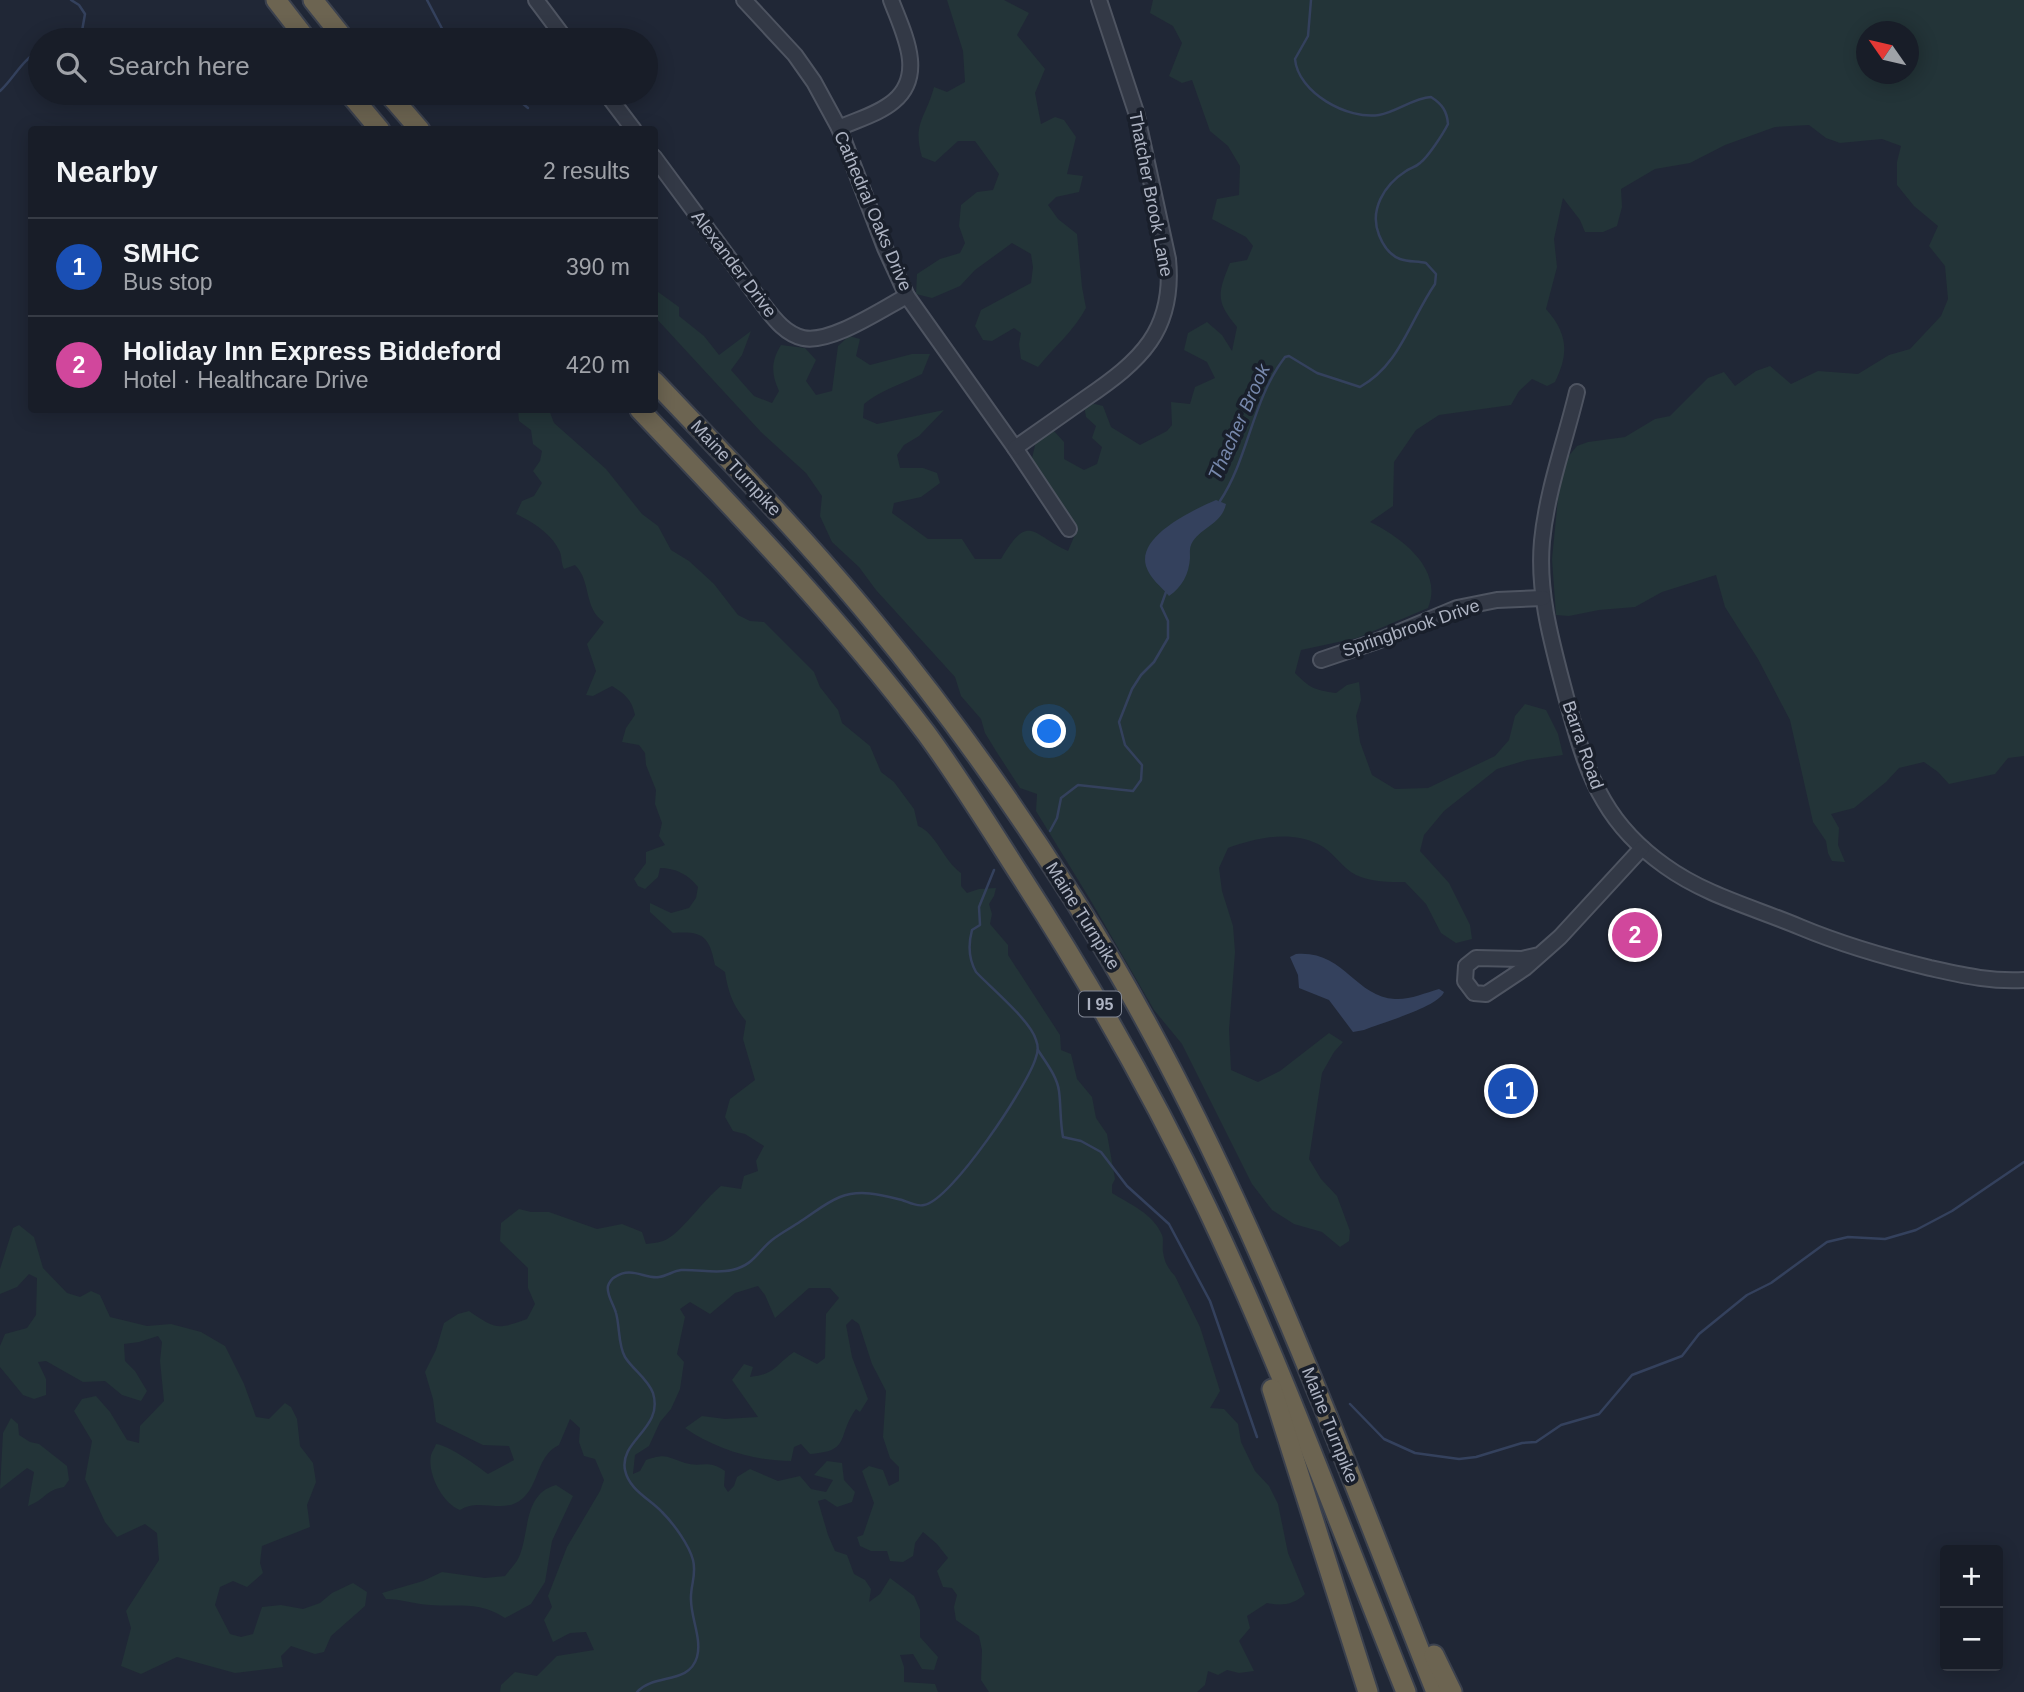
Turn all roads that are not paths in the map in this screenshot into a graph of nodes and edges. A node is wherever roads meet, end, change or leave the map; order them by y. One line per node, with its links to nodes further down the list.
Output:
1 (276, 0): 7 (highway)
2 (313, 0): 8 (highway)
3 (536, 0): 9 (street)
4 (744, 0): 16 (street, Cathedral Oaks Drive)
5 (891, 0): 16 (street)
6 (1099, 0): 22 (street, Thatcher Brook Lane)
7 (298, 28)
8 (335, 28)
9 (557, 28)
10 (359, 105): 13 (highway)
11 (398, 105): 14 (highway)
12 (615, 105): 15 (street)
13 (377, 126)
14 (417, 126)
15 (631, 126)
16 (839, 128): 18 (street, Cathedral Oaks Drive)
17 (658, 162): 18 (street, Alexander Drive)
18 (907, 296): 22 (street, Cathedral Oaks Drive)
19 (658, 385): 32 (highway, Maine Turnpike / I 95)
20 (1577, 393): 24 (street, Barra Road)
21 (643, 413): 31 (highway, Maine Turnpike / I 95)
22 (1015, 448): 23 (street, Cathedral Oaks Drive)
23 (1069, 529)
24 (1544, 598): 25 (street, Springbrook Drive); 26 (street, Barra Road)
25 (1321, 660)
26 (1642, 848): 27 (street); 29 (street, Barra Road)
27 (1539, 955): 28 (street); 30 (street)
28 (1482, 956): 30 (street); 30 (street)
29 (2024, 980)
30 (1492, 991)
31 (1274, 1362): 33 (highway); 34 (highway, Maine Turnpike / I 95)
32 (1411, 1628): 35 (highway, Maine Turnpike / I 95); 36 (highway)
33 (1368, 1692)
34 (1406, 1692)
35 (1436, 1692)
36 (1452, 1692)

